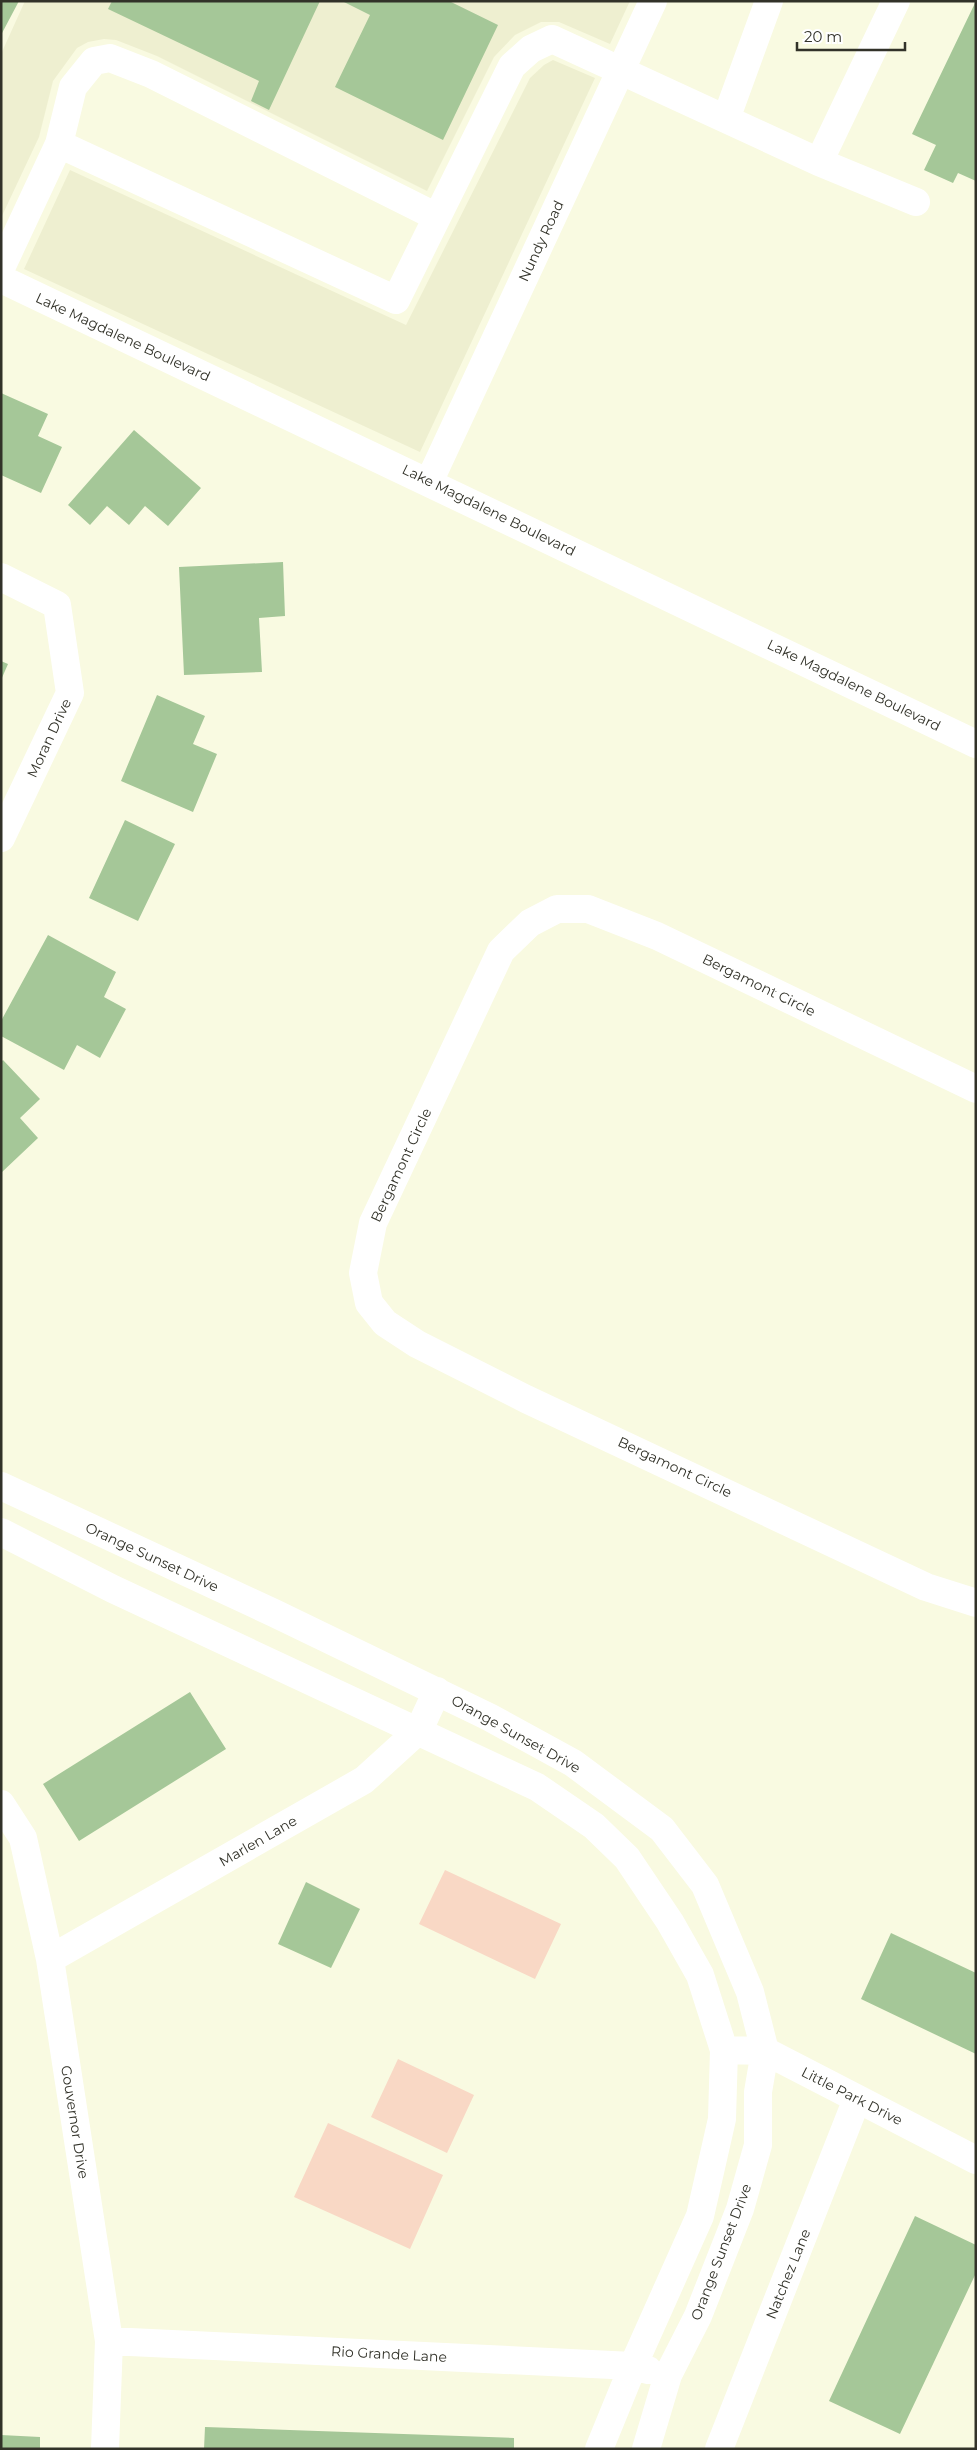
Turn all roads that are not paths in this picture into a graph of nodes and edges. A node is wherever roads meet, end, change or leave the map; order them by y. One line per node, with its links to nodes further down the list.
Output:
1 (653, 1): 4 (street, Nundy Road)
2 (769, 1): 5 (street)
3 (896, 1): 7 (street)
4 (622, 69): 5 (street); 9 (street); 12 (street, Nundy Road)
5 (726, 119): 7 (street)
6 (59, 144): 9 (street); 9 (street); 10 (street)
7 (819, 162): 8 (street)
8 (916, 202)
9 (437, 217)
10 (1, 268)
11 (1, 279): 12 (street, Lake Magdalene Boulevard)
12 (429, 482): 14 (street, Lake Magdalene Boulevard)
13 (1, 577): 15 (street, Moran Drive)
14 (976, 744)
15 (1, 838)
16 (976, 1089): 19 (street, Bergamont Circle)
17 (1, 1486): 20 (street, Orange Sunset Drive)
18 (1, 1532): 21 (street)
19 (976, 1603)
20 (437, 1691): 21 (street, Marlen Lane); 25 (street, Orange Sunset Drive)
21 (418, 1730): 23 (street, Marlen Lane); 24 (street)
22 (1, 1804): 23 (street, Gouvernor Drive)
23 (50, 1959): 28 (street, Gouvernor Drive)
24 (724, 2050): 25 (street, Little Park Drive); 29 (street)
25 (765, 2051): 26 (street, Little Park Drive); 30 (street, Orange Sunset Drive)
26 (857, 2099): 27 (street, Little Park Drive); 34 (street, Natchez Lane)
27 (976, 2160)
28 (109, 2341): 29 (street, Rio Grande Lane); 31 (street, Gouvernor Drive)
29 (633, 2366): 30 (street, Rio Grande Lane); 32 (street)
30 (668, 2375): 33 (street, Orange Sunset Drive)
31 (105, 2449)
32 (599, 2449)
33 (646, 2449)
34 (719, 2449)

